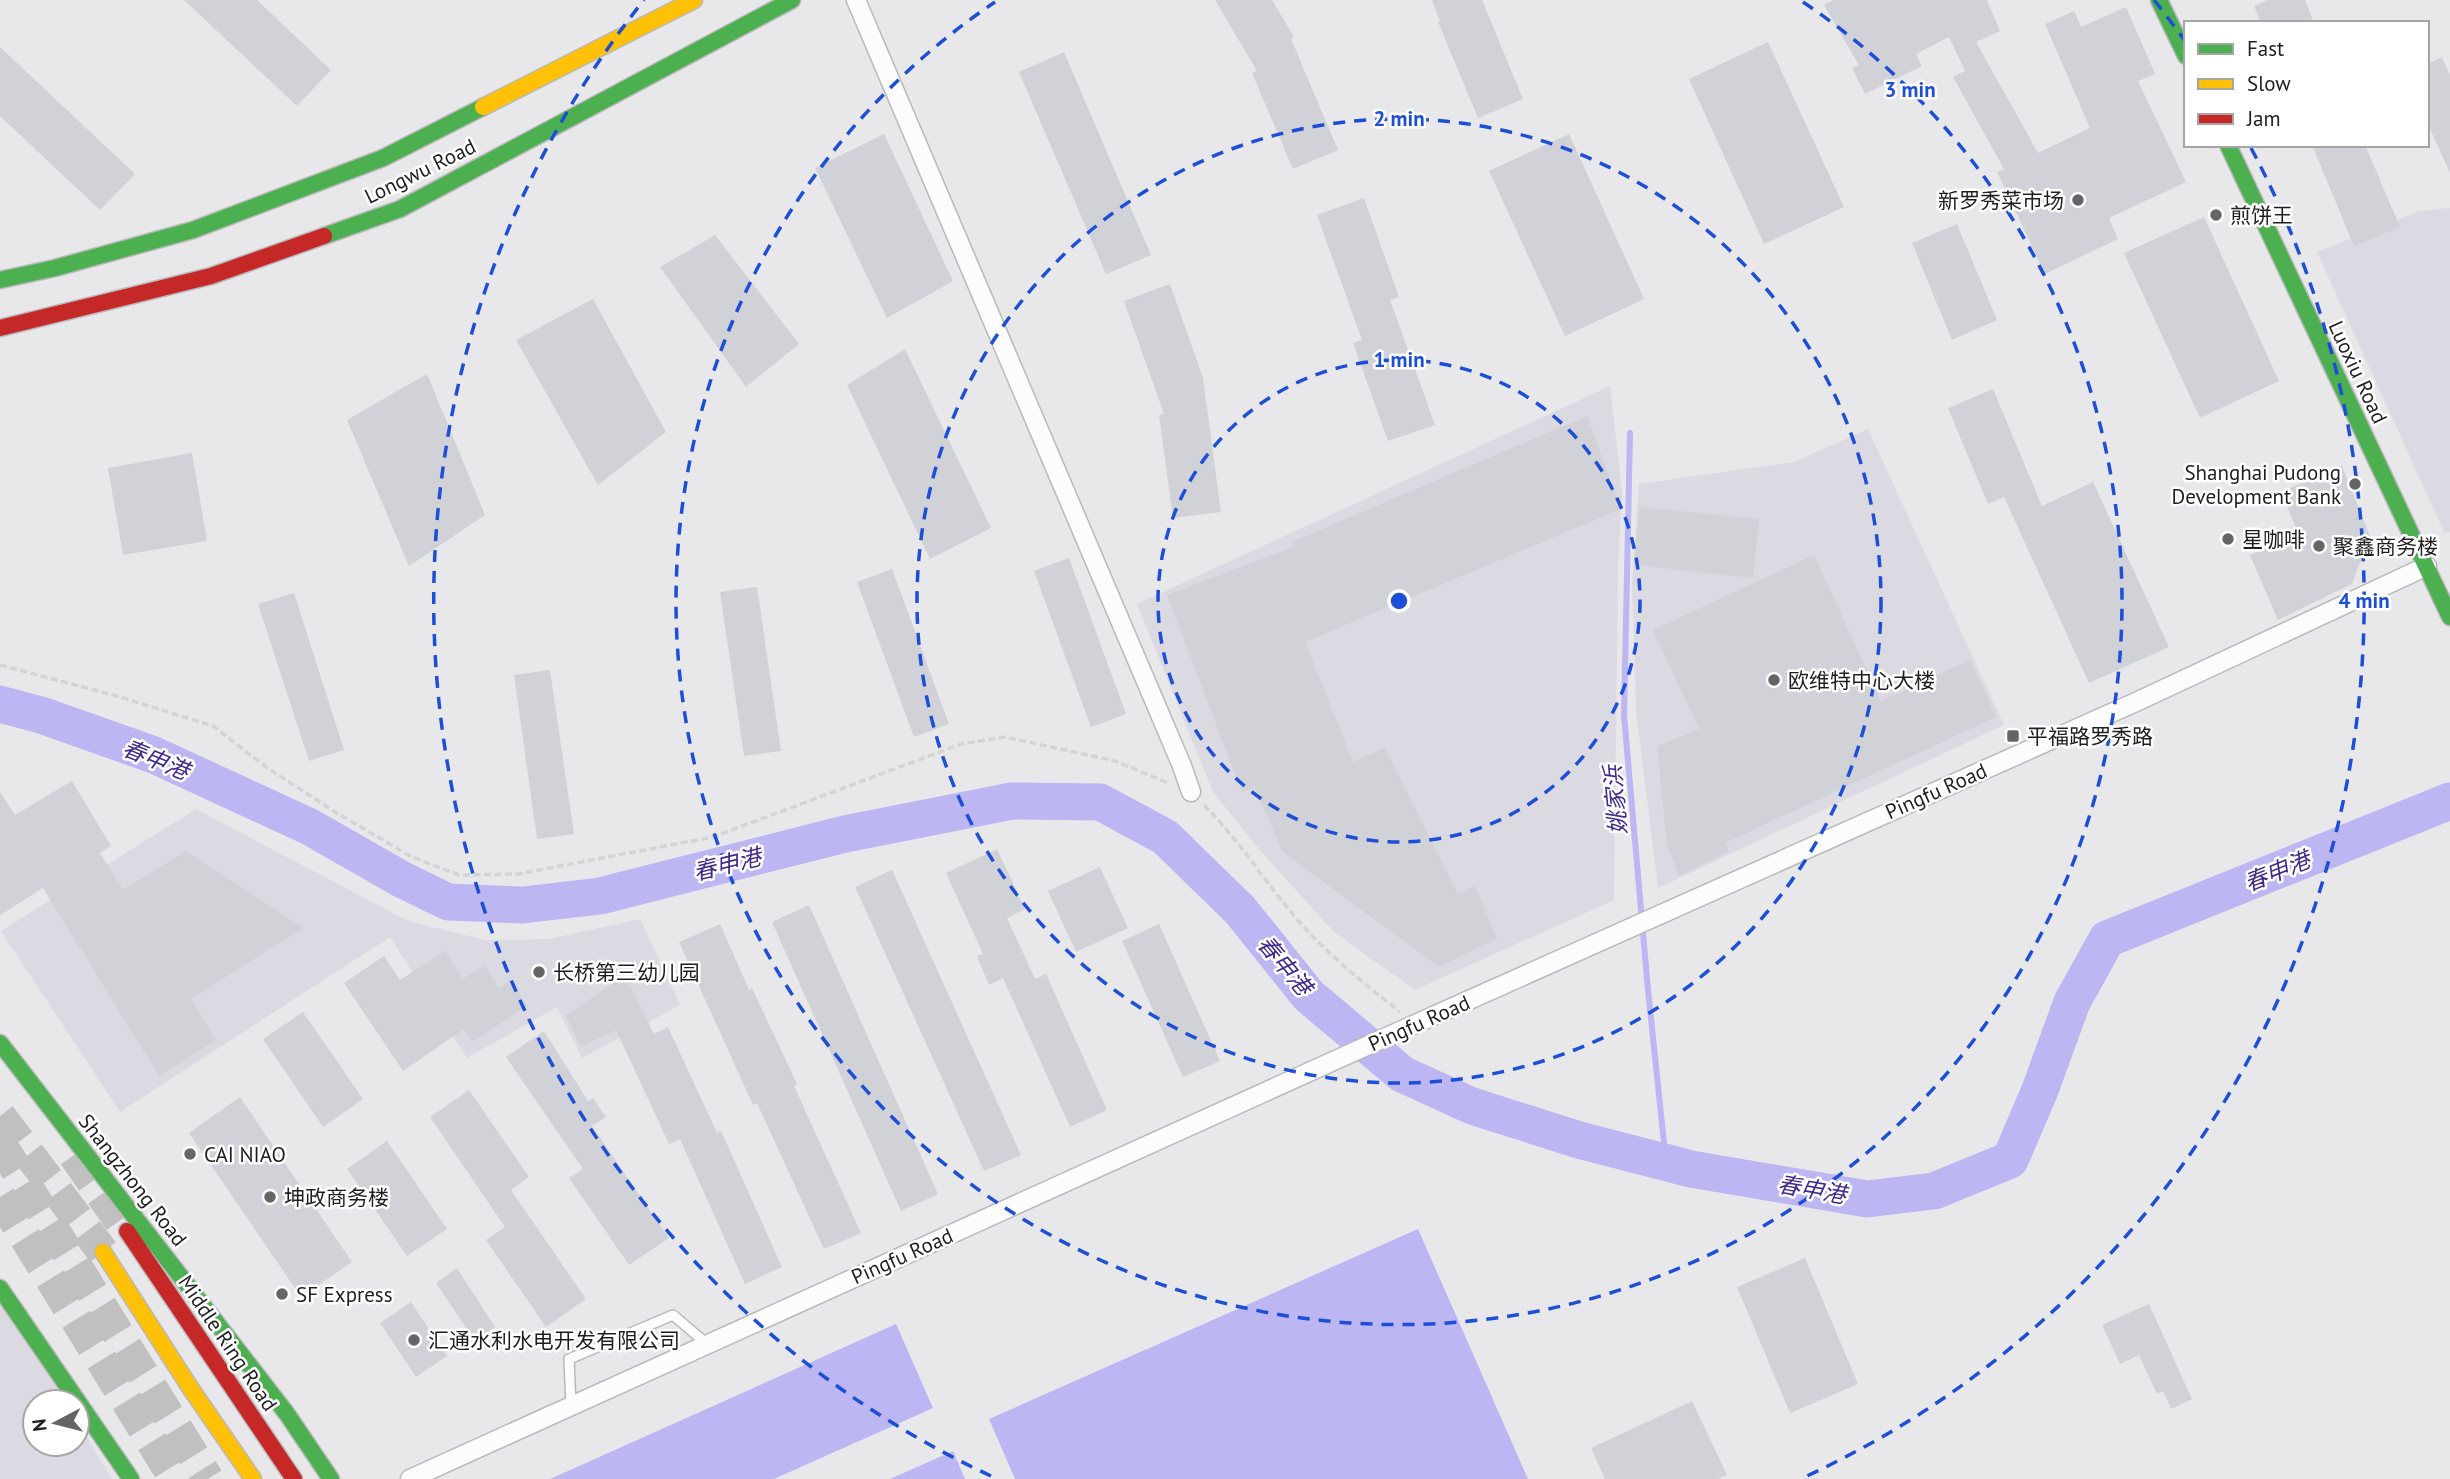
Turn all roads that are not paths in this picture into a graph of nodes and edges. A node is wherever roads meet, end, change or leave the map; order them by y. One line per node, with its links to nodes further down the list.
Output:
1 (694, 0): 7 (main road, Longwu Road)
2 (792, 0): 8 (main road, Longwu Road)
3 (856, 0): 11 (street)
4 (2160, 0): 5 (main road)
5 (2184, 52)
6 (2229, 147): 9 (main road, Luoxiu Road)
7 (0, 280)
8 (0, 328)
9 (2427, 566): 10 (main road, Luoxiu Road); 16 (street, Pingfu Road)
10 (2450, 617)
11 (1191, 792)
12 (0, 1042): 21 (main road, Shangzhong Road)
13 (127, 1231): 20 (main road, Middle Ring Road)
14 (103, 1252): 19 (main road)
15 (0, 1288): 18 (main road)
16 (707, 1345): 17 (street, Pingfu Road); 17 (lane)
17 (571, 1406): 22 (street, Pingfu Road)
18 (131, 1479)
19 (253, 1479)
20 (294, 1479)
21 (331, 1479)
22 (410, 1479)

